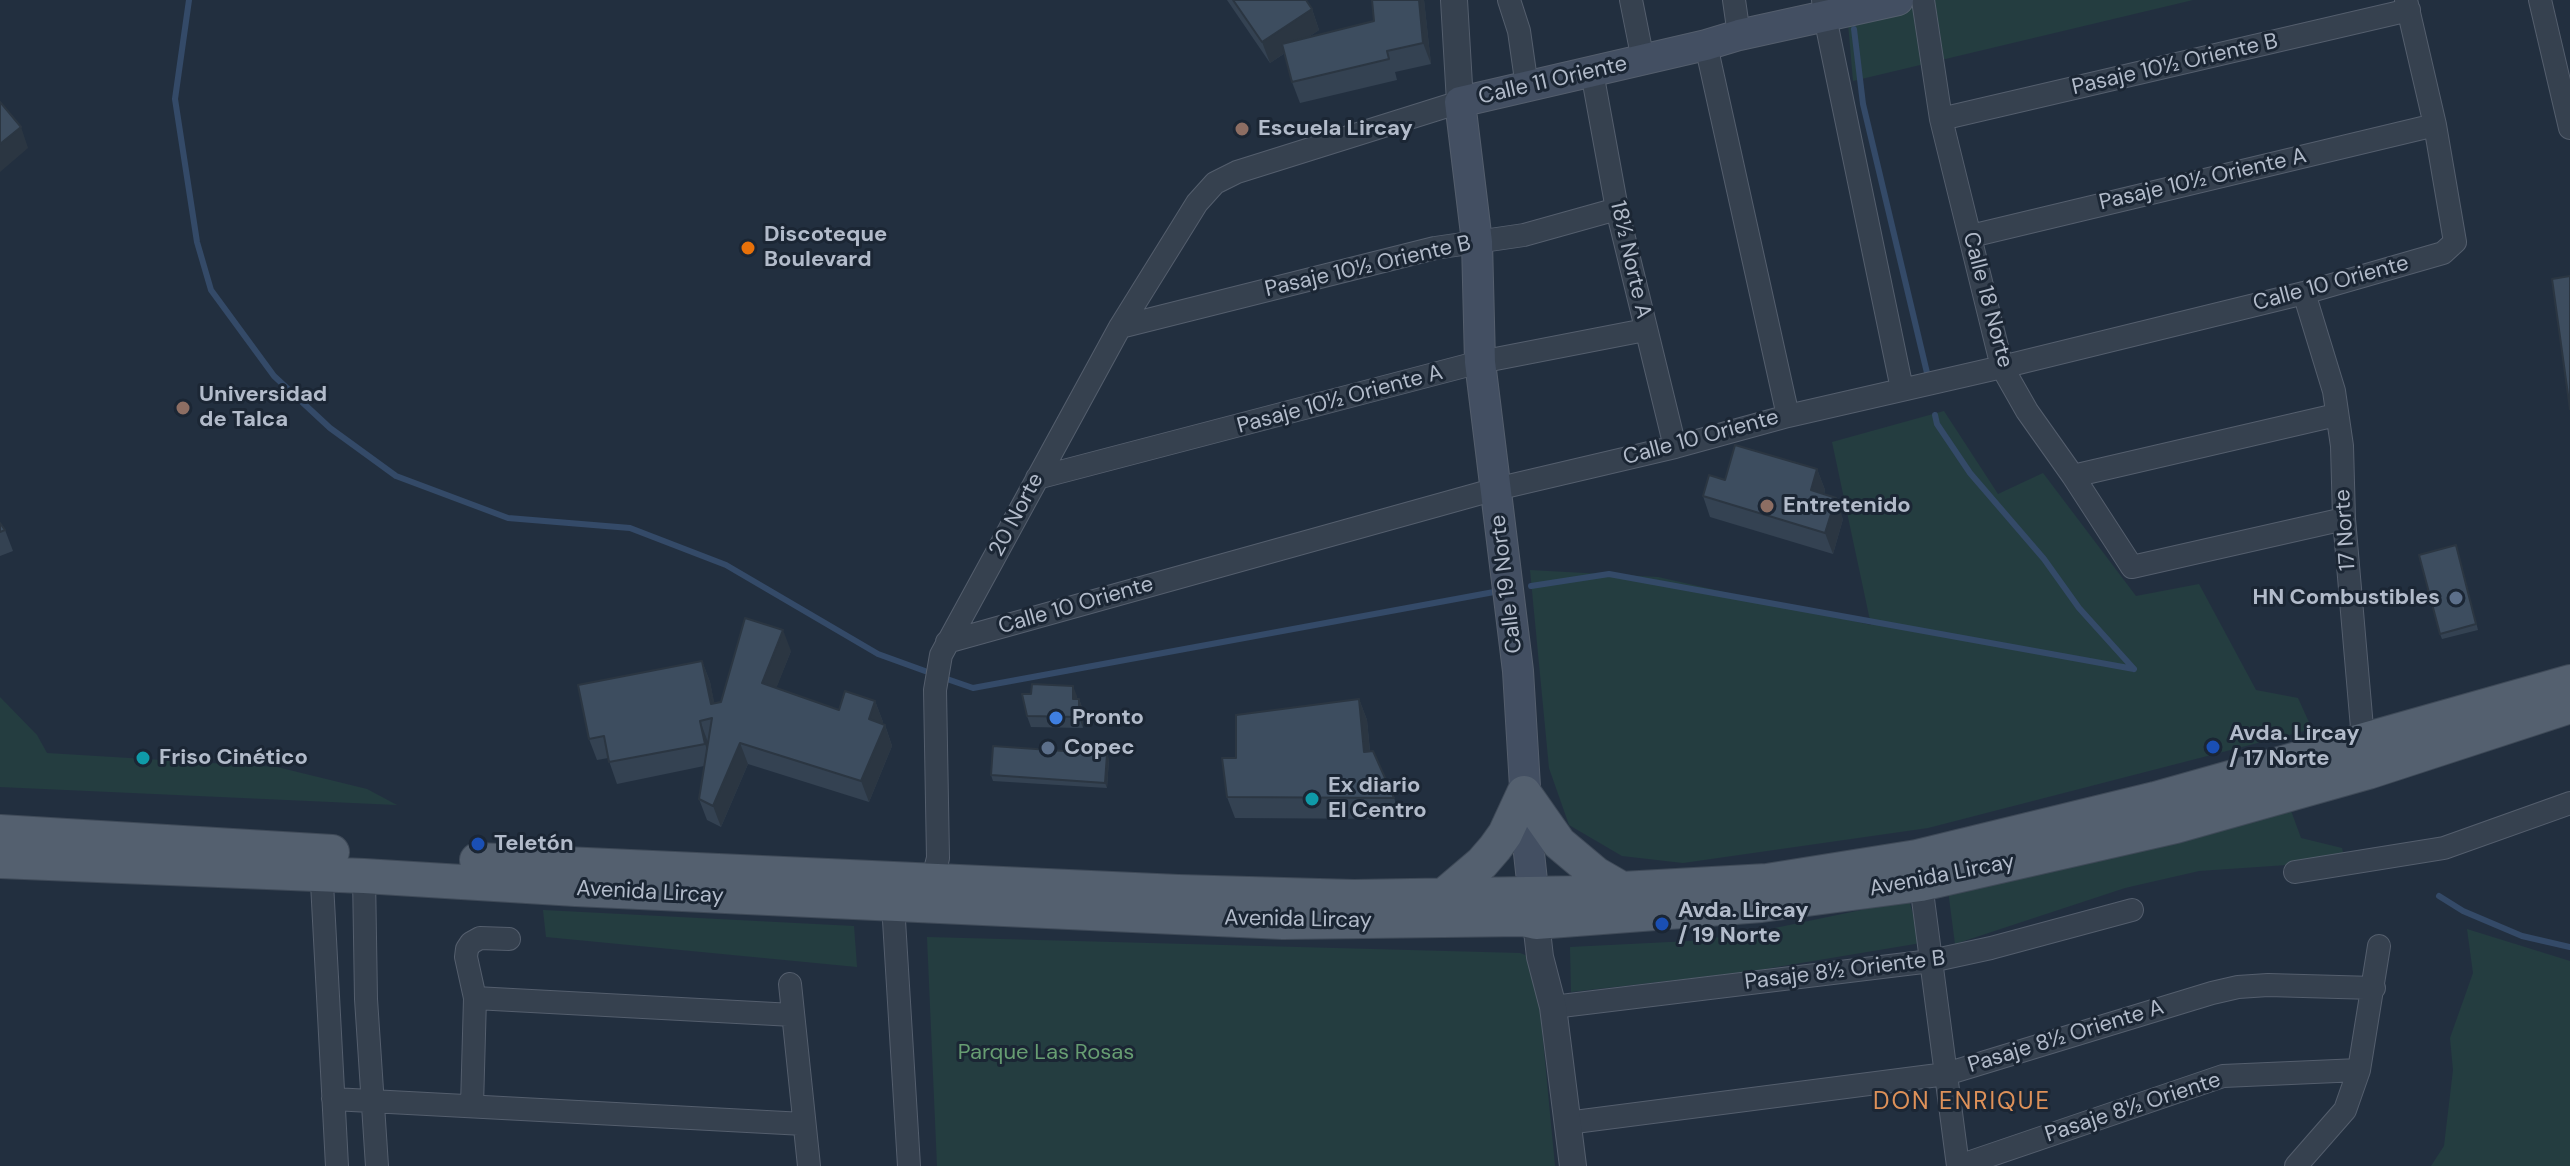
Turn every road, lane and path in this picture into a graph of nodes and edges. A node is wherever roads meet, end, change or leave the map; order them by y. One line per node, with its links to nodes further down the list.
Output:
1 (1454, 0): 15 (street, Calle 19 Norte)
2 (1509, 0): 14 (street)
3 (1631, 0): 12 (street)
4 (1734, 0): 10 (street)
5 (1898, 0): 9 (main road, Calle 11 Oriente)
6 (1923, 0): 16 (street, Calle 18 Norte)
7 (2540, 0): 18 (street)
8 (2407, 5): 16 (street, Pasaje 10½ Oriente B); 17 (street)
9 (1824, 9): 10 (main road, Calle 11 Oriente); 28 (street)
10 (1739, 35): 11 (main road, Calle 11 Oriente)
11 (1706, 45): 12 (main road, Calle 11 Oriente); 30 (street)
12 (1643, 60): 13 (main road, Calle 11 Oriente)
13 (1592, 72): 14 (main road, Calle 11 Oriente); 20 (street, 18½ Norte A)
14 (1527, 87): 15 (main road, Calle 11 Oriente)
15 (1460, 102): 19 (street, Calle 11 Oriente); 22 (main road, Calle 19 Norte)
16 (1941, 119): 21 (street, Calle 18 Norte)
17 (2435, 125): 21 (street, Pasaje 10½ Oriente A); 23 (street, Calle 10 Oriente)
18 (2570, 128)
19 (1215, 183): 24 (street, 20 Norte)
20 (1617, 209): 22 (street, Pasaje 10½ Oriente B); 25 (street, 18½ Norte A)
21 (1971, 236): 27 (street, Calle 18 Norte)
22 (1477, 242): 24 (street, Pasaje 10½ Oriente B); 26 (main road, Calle 19 Norte)
23 (2304, 293): 27 (street, Calle 10 Oriente); 29 (street, 17 Norte)
24 (1120, 327): 33 (street, 20 Norte)
25 (1645, 330): 26 (street, Pasaje 10½ Oriente A); 31 (street, 18½ Norte A)
26 (1480, 362): 33 (street, Pasaje 10½ Oriente A); 34 (main road, Calle 19 Norte)
27 (2002, 367): 28 (street, Calle 10 Oriente); 32 (street, Calle 18 Norte)
28 (1902, 389): 30 (street, Calle 10 Oriente)
29 (2336, 415): 32 (street); 35 (street, 17 Norte)
30 (1788, 416): 31 (street, Calle 10 Oriente)
31 (1675, 447): 34 (street, Calle 10 Oriente)
32 (2073, 476): 35 (street, Calle 18 Norte)
33 (1037, 478): 36 (street, 20 Norte)
34 (1496, 489): 36 (street, Calle 10 Oriente); 40 (main road, Calle 19 Norte)
35 (2344, 519): 39 (street, 17 Norte)
36 (947, 642): 47 (street, 20 Norte)
37 (2570, 682): 39 (main road, Avenida Lircay)
38 (2570, 706): 39 (main road, Avenida Lircay)
39 (2365, 756): 48 (main road, Avenida Lircay); 49 (main road, Avenida Lircay)
40 (1524, 793): 49 (main road); 50 (main road); 52 (main road, Calle 19 Norte)
41 (2570, 803): 45 (street)
42 (0, 832): 44 (main road, Avenida Lircay)
43 (0, 861): 44 (main road, Avenida Lircay)
44 (321, 863): 46 (main road, Avenida Lircay); 47 (main road, Avenida Lircay); 56 (street)
45 (2295, 872)
46 (364, 876): 51 (main road, Avenida Lircay); 57 (street)
47 (932, 882): 50 (main road, Avenida Lircay)
48 (1921, 884): 52 (main road, Avenida Lircay); 58 (street)
49 (1622, 889): 52 (main road, Avenida Lircay)
50 (1442, 897): 52 (main road, Avenida Lircay)
51 (893, 904): 52 (main road, Avenida Lircay); 74 (street)
52 (1535, 908): 62 (street, Calle 19 Norte)
53 (2132, 910): 58 (street, Pasaje 8½ Oriente B)
54 (509, 939): 61 (street)
55 (2379, 946): 60 (street)
56 (325, 957): 57 (street); 66 (street)
57 (364, 957): 67 (street)
58 (1931, 961): 62 (street, Pasaje 8½ Oriente B); 65 (street)
59 (790, 984): 63 (street)
60 (2374, 988): 64 (street); 65 (street, Pasaje 8½ Oriente A)
61 (475, 998): 63 (street); 68 (street)
62 (1553, 1007): 69 (street, Calle 19 Norte)
63 (793, 1015): 70 (street)
64 (2359, 1070): 76 (street, Pasaje 8½ Oriente); 77 (street)
65 (1946, 1074): 69 (street, Pasaje 8½ Oriente A); 76 (street)
66 (333, 1099): 67 (street); 71 (street)
67 (374, 1103): 68 (street); 72 (street)
68 (472, 1106): 70 (street)
69 (1567, 1123): 75 (street, Calle 19 Norte)
70 (804, 1124): 73 (street)
71 (337, 1166)
72 (377, 1166)
73 (809, 1166)
74 (909, 1166)
75 (1573, 1166)
76 (1958, 1166)
77 (2296, 1166)

